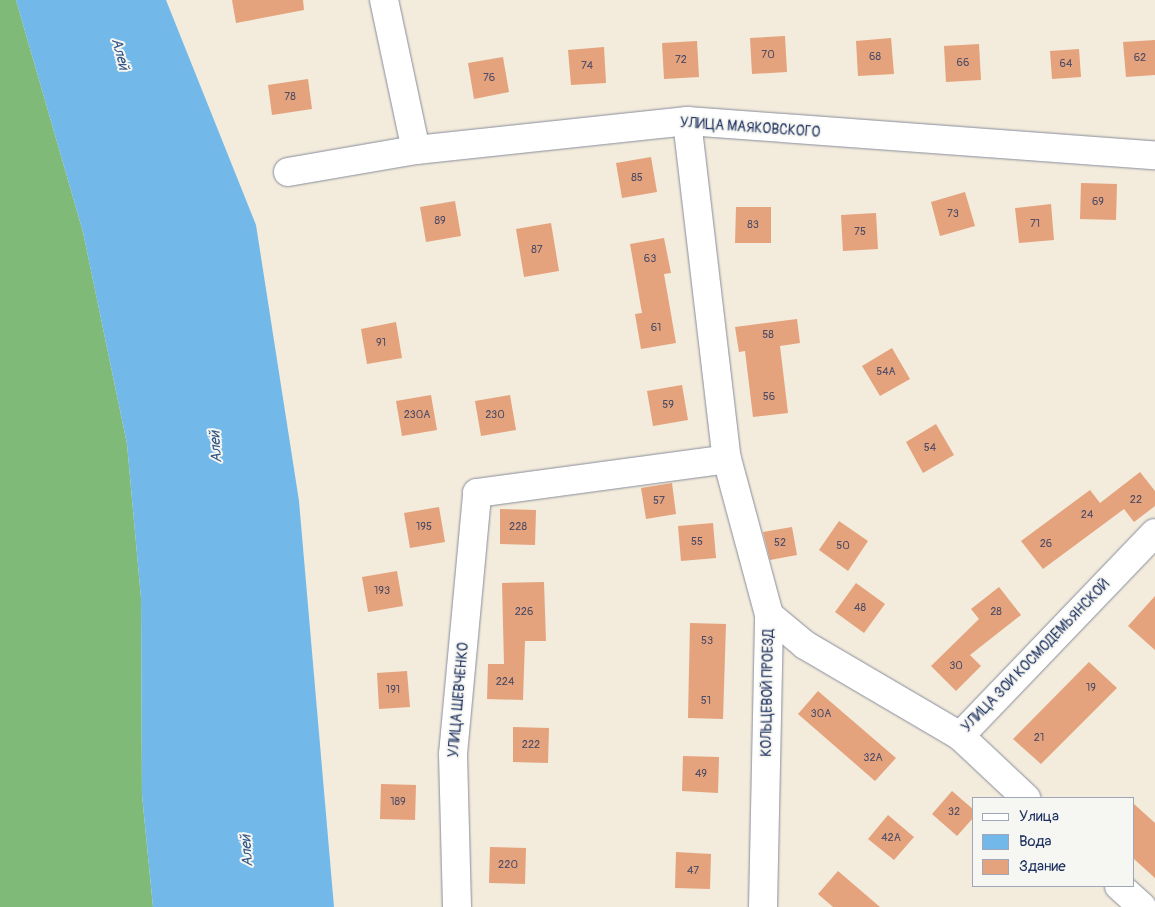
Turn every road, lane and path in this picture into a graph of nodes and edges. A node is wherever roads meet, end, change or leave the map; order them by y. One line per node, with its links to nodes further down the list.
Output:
1 (384, 0): 3 (street)
2 (687, 122): 3 (street, УЛИЦА МАЯКОВСКОГО); 4 (street, УЛИЦА МАЯКОВСКОГО); 6 (street)
3 (416, 150): 5 (street, УЛИЦА МАЯКОВСКОГО)
4 (1155, 155)
5 (288, 172)
6 (727, 459): 8 (street); 12 (street, УЛИЦА ШЕВЧЕНКО)
7 (1155, 533): 9 (street, УЛИЦА ЗОИ КОСМОДЕМЬЯНСКОЙ)
8 (769, 615): 9 (street, КОЛЬЦЕВОЙ ПРОЕЗД); 13 (street, КОЛЬЦЕВОЙ ПРОЕЗД)
9 (960, 736): 10 (street, УЛИЦА ЗОИ КОСМОДЕМЬЯНСКОЙ)
10 (1025, 797)
11 (1121, 887): 14 (street)
12 (457, 907)
13 (763, 907)
14 (1142, 907)

